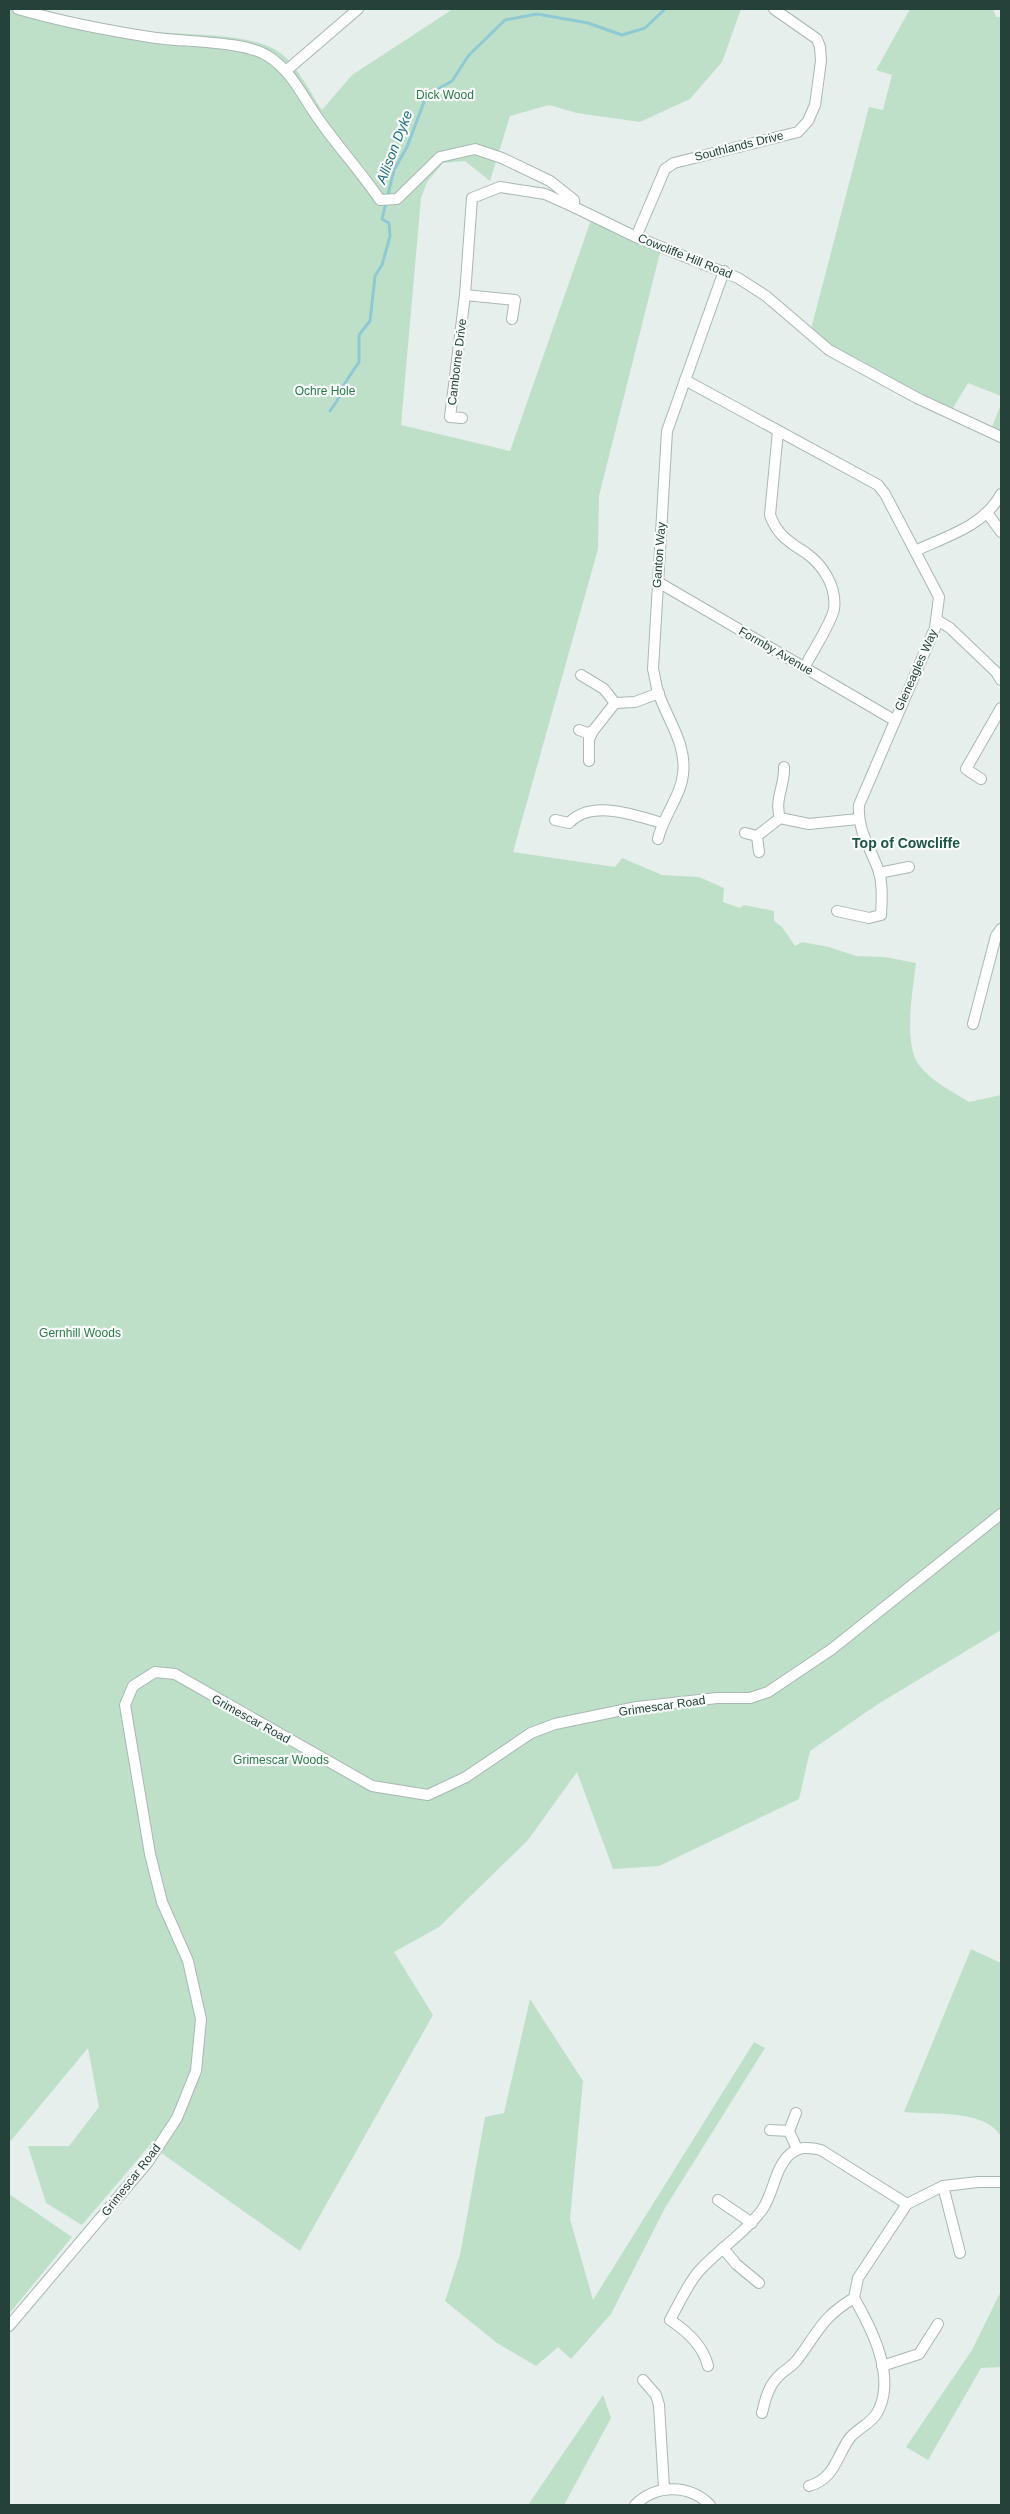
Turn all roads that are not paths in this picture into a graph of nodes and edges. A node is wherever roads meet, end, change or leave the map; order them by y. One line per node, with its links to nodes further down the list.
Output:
1 (18, 9): 4 (street)
2 (358, 9): 4 (street)
3 (774, 9): 6 (street, Southlands Drive)
4 (287, 70): 5 (street, Cowcliffe Hill Road)
5 (574, 207): 6 (street, Cowcliffe Hill Road); 8 (street, Camborne Drive)
6 (636, 237): 7 (street, Cowcliffe Hill Road)
7 (724, 271): 10 (street, Ganton Way); 13 (street, Cowcliffe Hill Road)
8 (464, 295): 9 (street); 11 (street, Camborne Drive)
9 (512, 319)
10 (685, 380): 12 (street, Gleneagles Way); 18 (street, Ganton Way)
11 (462, 418)
12 (778, 431): 17 (street, Gleneagles Way); 20 (street)
13 (1001, 437)
14 (1001, 494): 15 (street)
15 (988, 514): 16 (street); 17 (street)
16 (1001, 532)
17 (915, 551): 19 (street, Gleneagles Way)
18 (658, 582): 20 (street, Formby Avenue); 23 (street, Ganton Way)
19 (938, 620): 22 (street); 26 (street, Gleneagles Way)
20 (804, 668): 26 (street, Formby Avenue)
21 (581, 675): 24 (street)
22 (1001, 680)
23 (658, 693): 24 (street); 35 (street, Ganton Way)
24 (614, 703): 28 (street)
25 (1001, 708): 31 (street)
26 (894, 720): 34 (street, Gleneagles Way)
27 (579, 730): 28 (street)
28 (593, 731): 29 (street)
29 (589, 760)
30 (784, 767): 32 (street)
31 (981, 779)
32 (780, 818): 34 (street); 37 (street)
33 (555, 820): 35 (street)
34 (858, 820): 41 (street)
35 (662, 823): 38 (street, Ganton Way)
36 (745, 833): 37 (street)
37 (757, 836): 39 (street)
38 (658, 839)
39 (759, 852)
40 (909, 867): 41 (street)
41 (879, 873): 42 (street)
42 (837, 911)
43 (999, 934): 44 (street)
44 (973, 1024)
45 (1001, 1514): 60 (street, Grimescar Road)
46 (796, 2113): 48 (street)
47 (770, 2130): 48 (street)
48 (789, 2131): 49 (street)
49 (797, 2149): 53 (street); 54 (street)
50 (1001, 2182): 51 (street)
51 (943, 2186): 53 (street); 56 (street)
52 (718, 2200): 54 (street)
53 (908, 2204): 58 (street)
54 (752, 2223): 55 (street)
55 (724, 2248): 57 (street); 61 (street)
56 (960, 2253)
57 (759, 2284)
58 (854, 2298): 62 (street); 64 (street)
59 (938, 2324): 62 (street)
60 (9, 2326)
61 (708, 2366)
62 (882, 2366): 65 (street)
63 (643, 2380): 66 (street)
64 (762, 2413)
65 (809, 2486)
66 (664, 2488): 67 (street); 68 (street)
67 (635, 2505)
68 (710, 2505)

